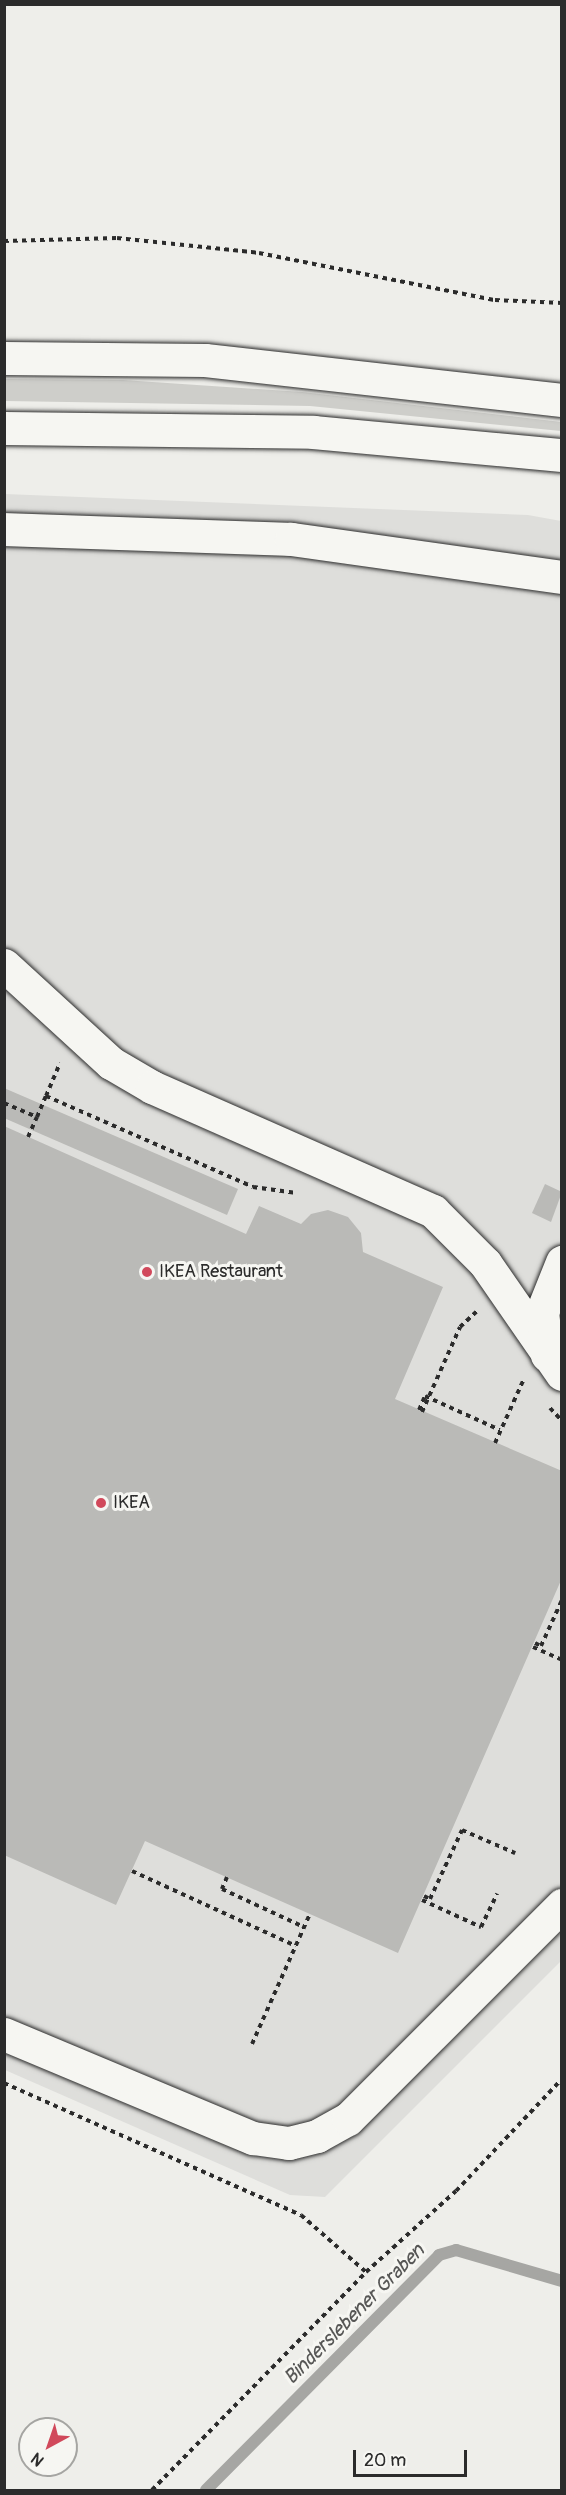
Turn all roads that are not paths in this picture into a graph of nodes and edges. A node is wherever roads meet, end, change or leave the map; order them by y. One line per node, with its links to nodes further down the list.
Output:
1 (4, 358): 2 (main road)
2 (561, 400)
3 (4, 428): 4 (main road)
4 (561, 455)
5 (4, 529): 6 (main road)
6 (561, 577)
7 (4, 965): 9 (main road)
8 (561, 1262): 9 (main road)
9 (547, 1380)
10 (561, 1905): 11 (main road)
11 (4, 2034)

